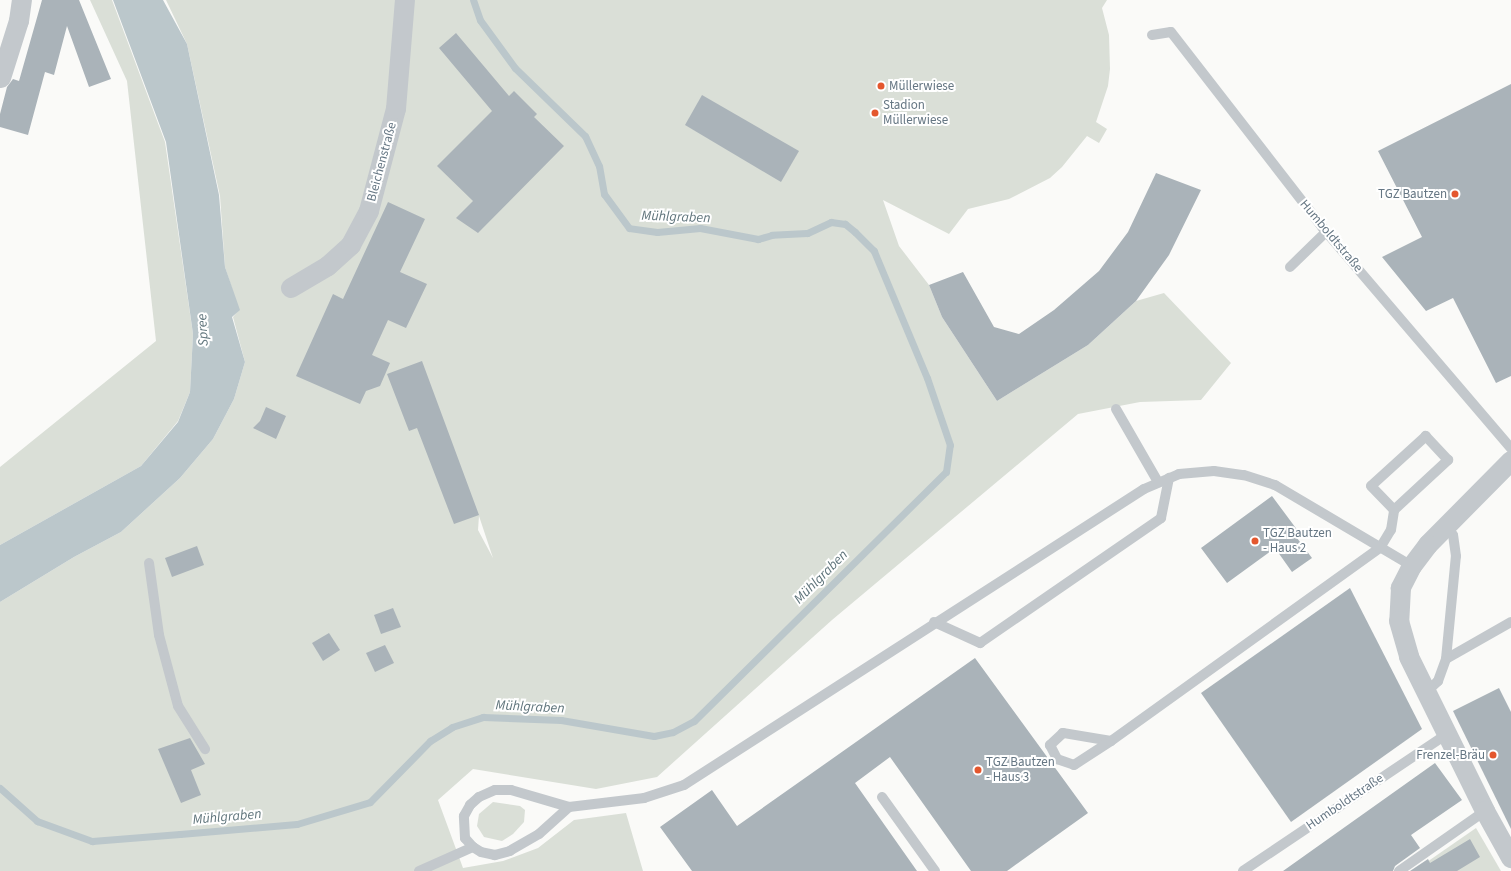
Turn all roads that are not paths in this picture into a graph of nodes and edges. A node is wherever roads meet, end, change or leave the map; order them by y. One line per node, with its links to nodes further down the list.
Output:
1 (22, 0): 4 (street)
2 (405, 0): 7 (street, Bleichenstraße)
3 (1152, 35): 5 (lane, Humboldtstraße)
4 (1, 78)
5 (1326, 232): 6 (lane); 9 (lane, Humboldtstraße)
6 (1290, 267)
7 (291, 288)
8 (1116, 409): 12 (lane)
9 (1511, 448)
10 (1511, 461): 14 (street)
11 (1169, 478): 12 (lane); 15 (lane); 18 (lane)
12 (1158, 482): 18 (lane)
13 (1394, 510): 13 (lane); 15 (lane)
14 (1446, 526): 17 (street); 20 (lane)
15 (1380, 548): 17 (lane); 23 (lane)
16 (149, 563): 24 (lane)
17 (1412, 566): 21 (street)
18 (934, 622): 26 (lane)
19 (1511, 622): 20 (lane)
20 (1446, 659): 21 (lane)
21 (1427, 691): 22 (street)
22 (1447, 734): 27 (street); 32 (lane, Humboldtstraße)
23 (1111, 741): 23 (lane)
24 (205, 749)
25 (882, 797): 31 (lane)
26 (569, 807): 28 (lane); 28 (lane)
27 (1485, 811): 29 (street); 33 (lane)
28 (473, 847): 30 (lane)
29 (1510, 854)
30 (419, 871)
31 (935, 871)
32 (1243, 871)
33 (1399, 871)

